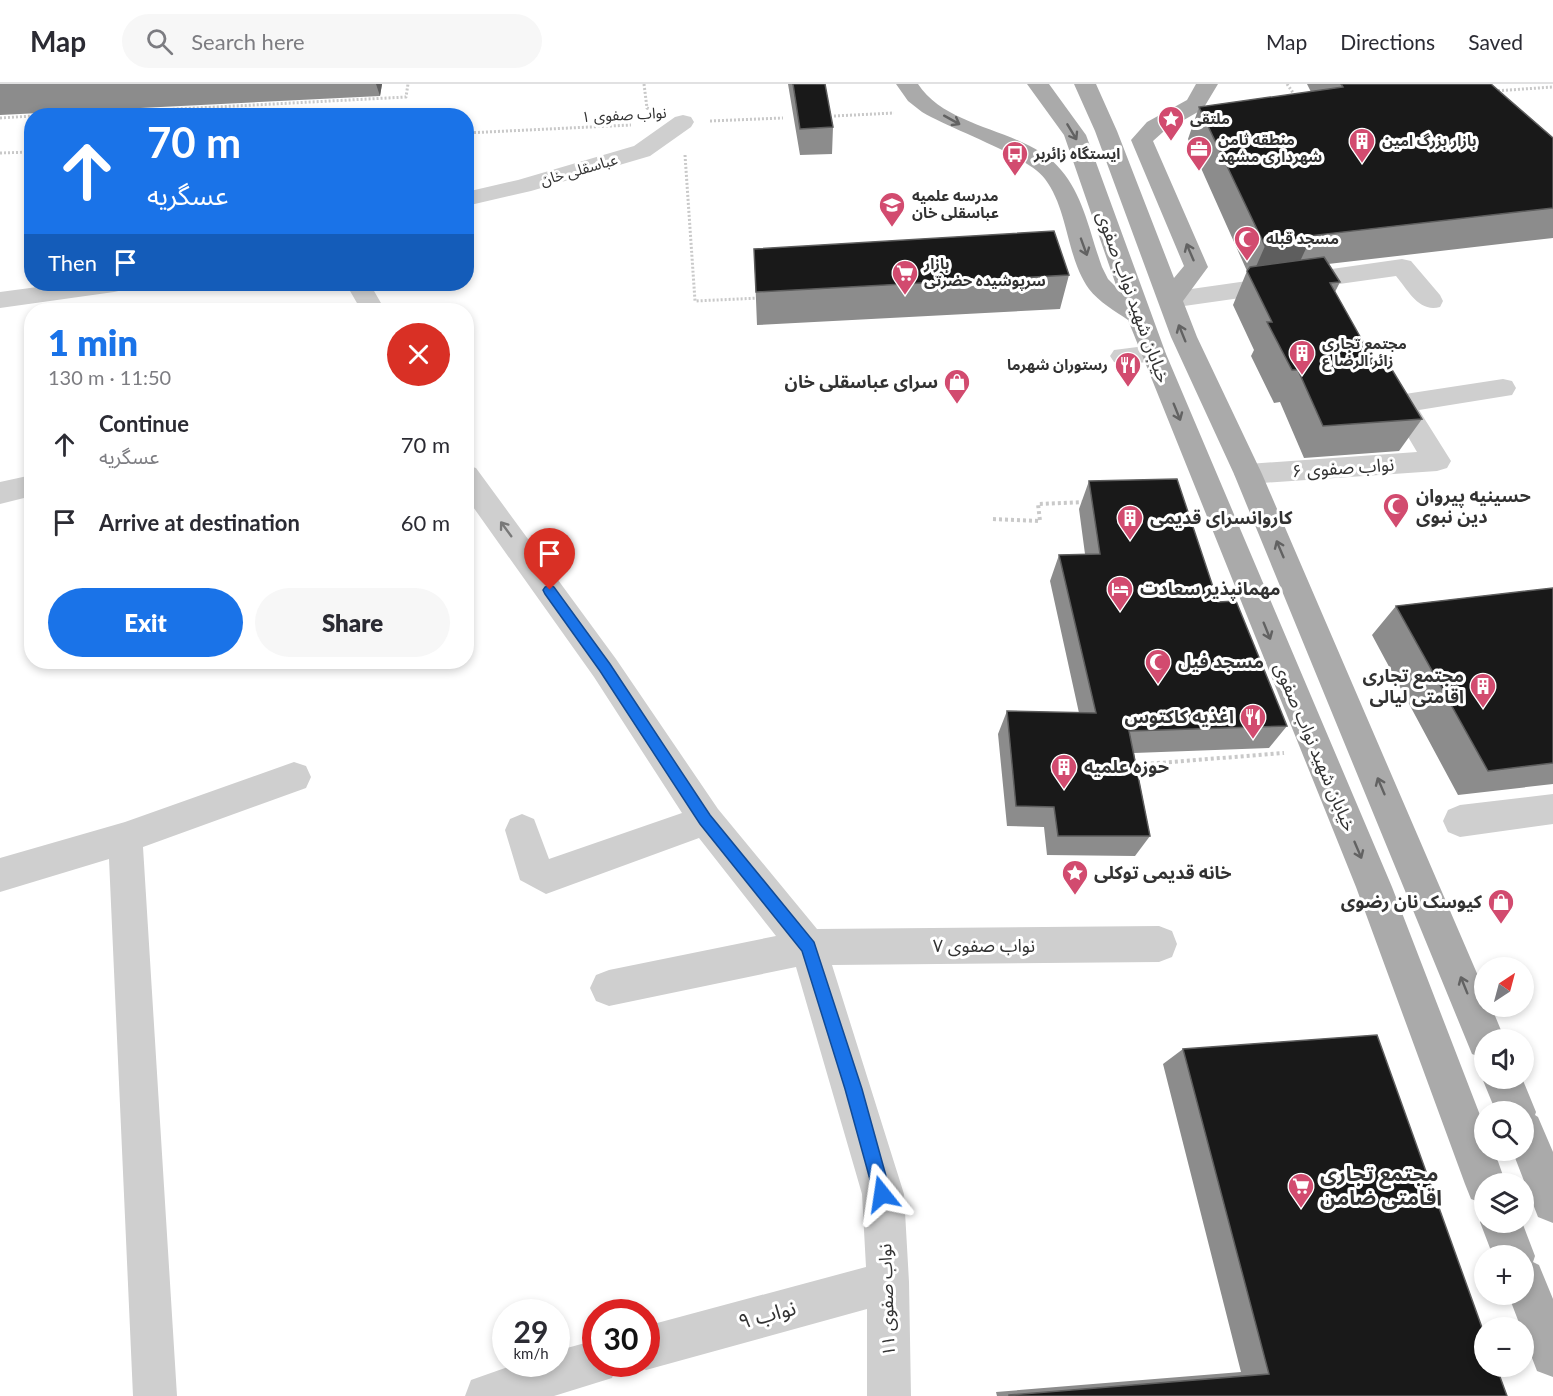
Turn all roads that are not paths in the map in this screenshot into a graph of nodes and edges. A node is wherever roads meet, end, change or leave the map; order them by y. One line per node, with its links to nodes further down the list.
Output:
1 (907, 84): 11 (main road, one-way to 11)
2 (1038, 84): 11 (main road, خیابان شهید نواب صفوی, one-way to 11)
3 (1084, 84): 9 (main road, خیابان شهید نواب صفوی)
4 (1207, 84): 9 (main road, one-way to 4)
5 (683, 122): 6 (street, عباسقلی خان)
6 (474, 197)
7 (64, 291): 8 (street)
8 (0, 300)
9 (1170, 300): 10 (street); 15 (main road, خیابان شهید نواب صفوی, one-way to 9)
10 (1431, 301)
11 (1138, 315): 12 (main road, خیابان شهید نواب صفوی)
12 (1153, 354): 13 (street); 31 (main road, خیابان شهید نواب صفوی, one-way to 31)
13 (1123, 356)
14 (1503, 388): 15 (street, نواب صفوی ۶)
15 (1248, 474): 29 (main road, خیابان شهید نواب صفوی, one-way to 15)
16 (474, 486): 21 (street, نواب صفوی ۱۱, one-way to 16)
17 (24, 487): 18 (street)
18 (0, 494)
19 (294, 777): 24 (street)
20 (1553, 809): 22 (street)
21 (705, 820): 23 (street); 27 (street, نواب صفوی ۱۱)
22 (1460, 822)
23 (522, 830)
24 (125, 838): 25 (street); 38 (street)
25 (0, 875)
26 (1159, 944): 27 (street, نواب صفوی ۷)
27 (808, 947): 28 (street, نواب صفوی ۷); 33 (street, نواب صفوی ۱۱)
28 (609, 988)
29 (1482, 1029)
30 (1534, 1155): 32 (main road)
31 (1482, 1173)
32 (1553, 1202)
33 (888, 1282): 35 (street, نواب ۹); 40 (street, نواب صفوی ۱۱)
34 (1534, 1305): 36 (main road)
35 (660, 1344)
36 (1553, 1355)
37 (582, 1366): 39 (street)
38 (155, 1396)
39 (487, 1396)
40 (889, 1396)

